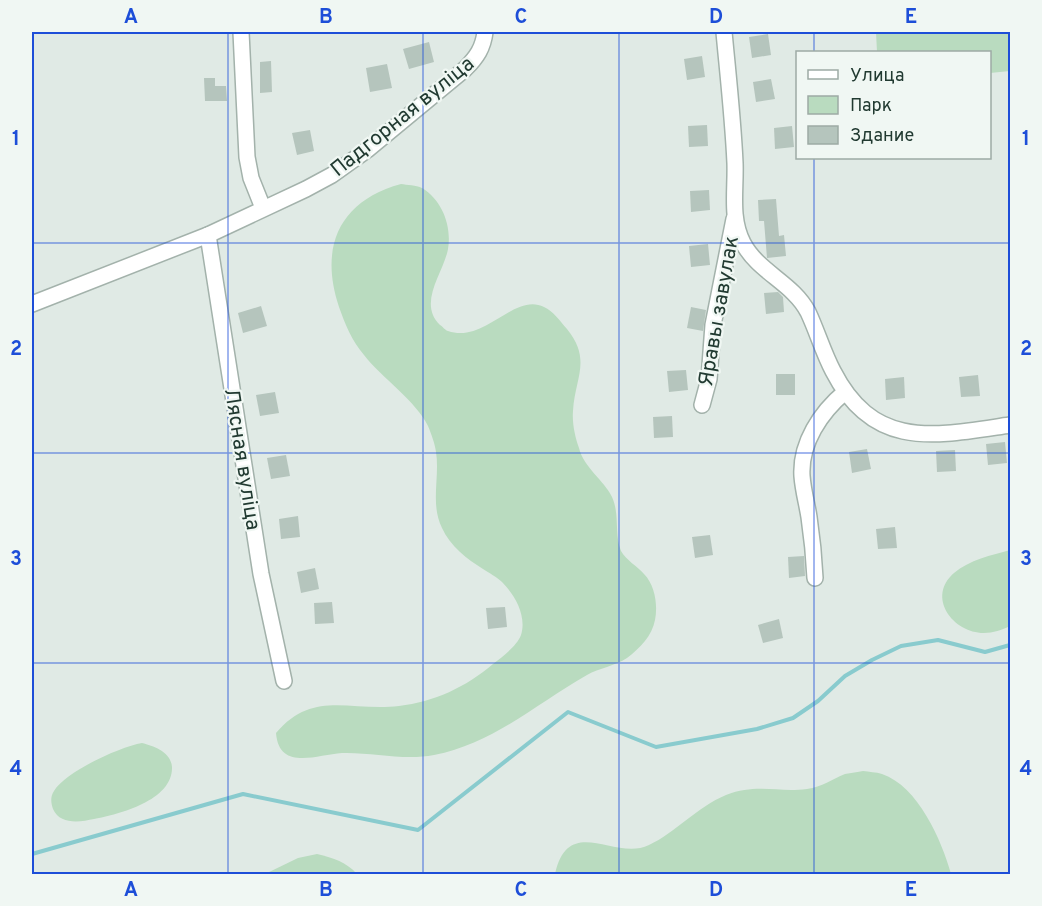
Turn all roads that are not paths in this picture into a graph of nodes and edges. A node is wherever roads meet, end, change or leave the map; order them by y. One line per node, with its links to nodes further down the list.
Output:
1 (241, 32): 4 (street)
2 (485, 32): 4 (street, Падгорная вуліца)
3 (724, 32): 5 (street)
4 (263, 208): 6 (street, Падгорная вуліца)
5 (735, 216): 8 (street); 9 (street, Яравы завулак)
6 (208, 235): 7 (street, Падгорная вуліца); 12 (street, Лясная вуліца)
7 (32, 304)
8 (845, 392): 10 (street); 11 (street)
9 (702, 405)
10 (1011, 425)
11 (815, 578)
12 (285, 681)

